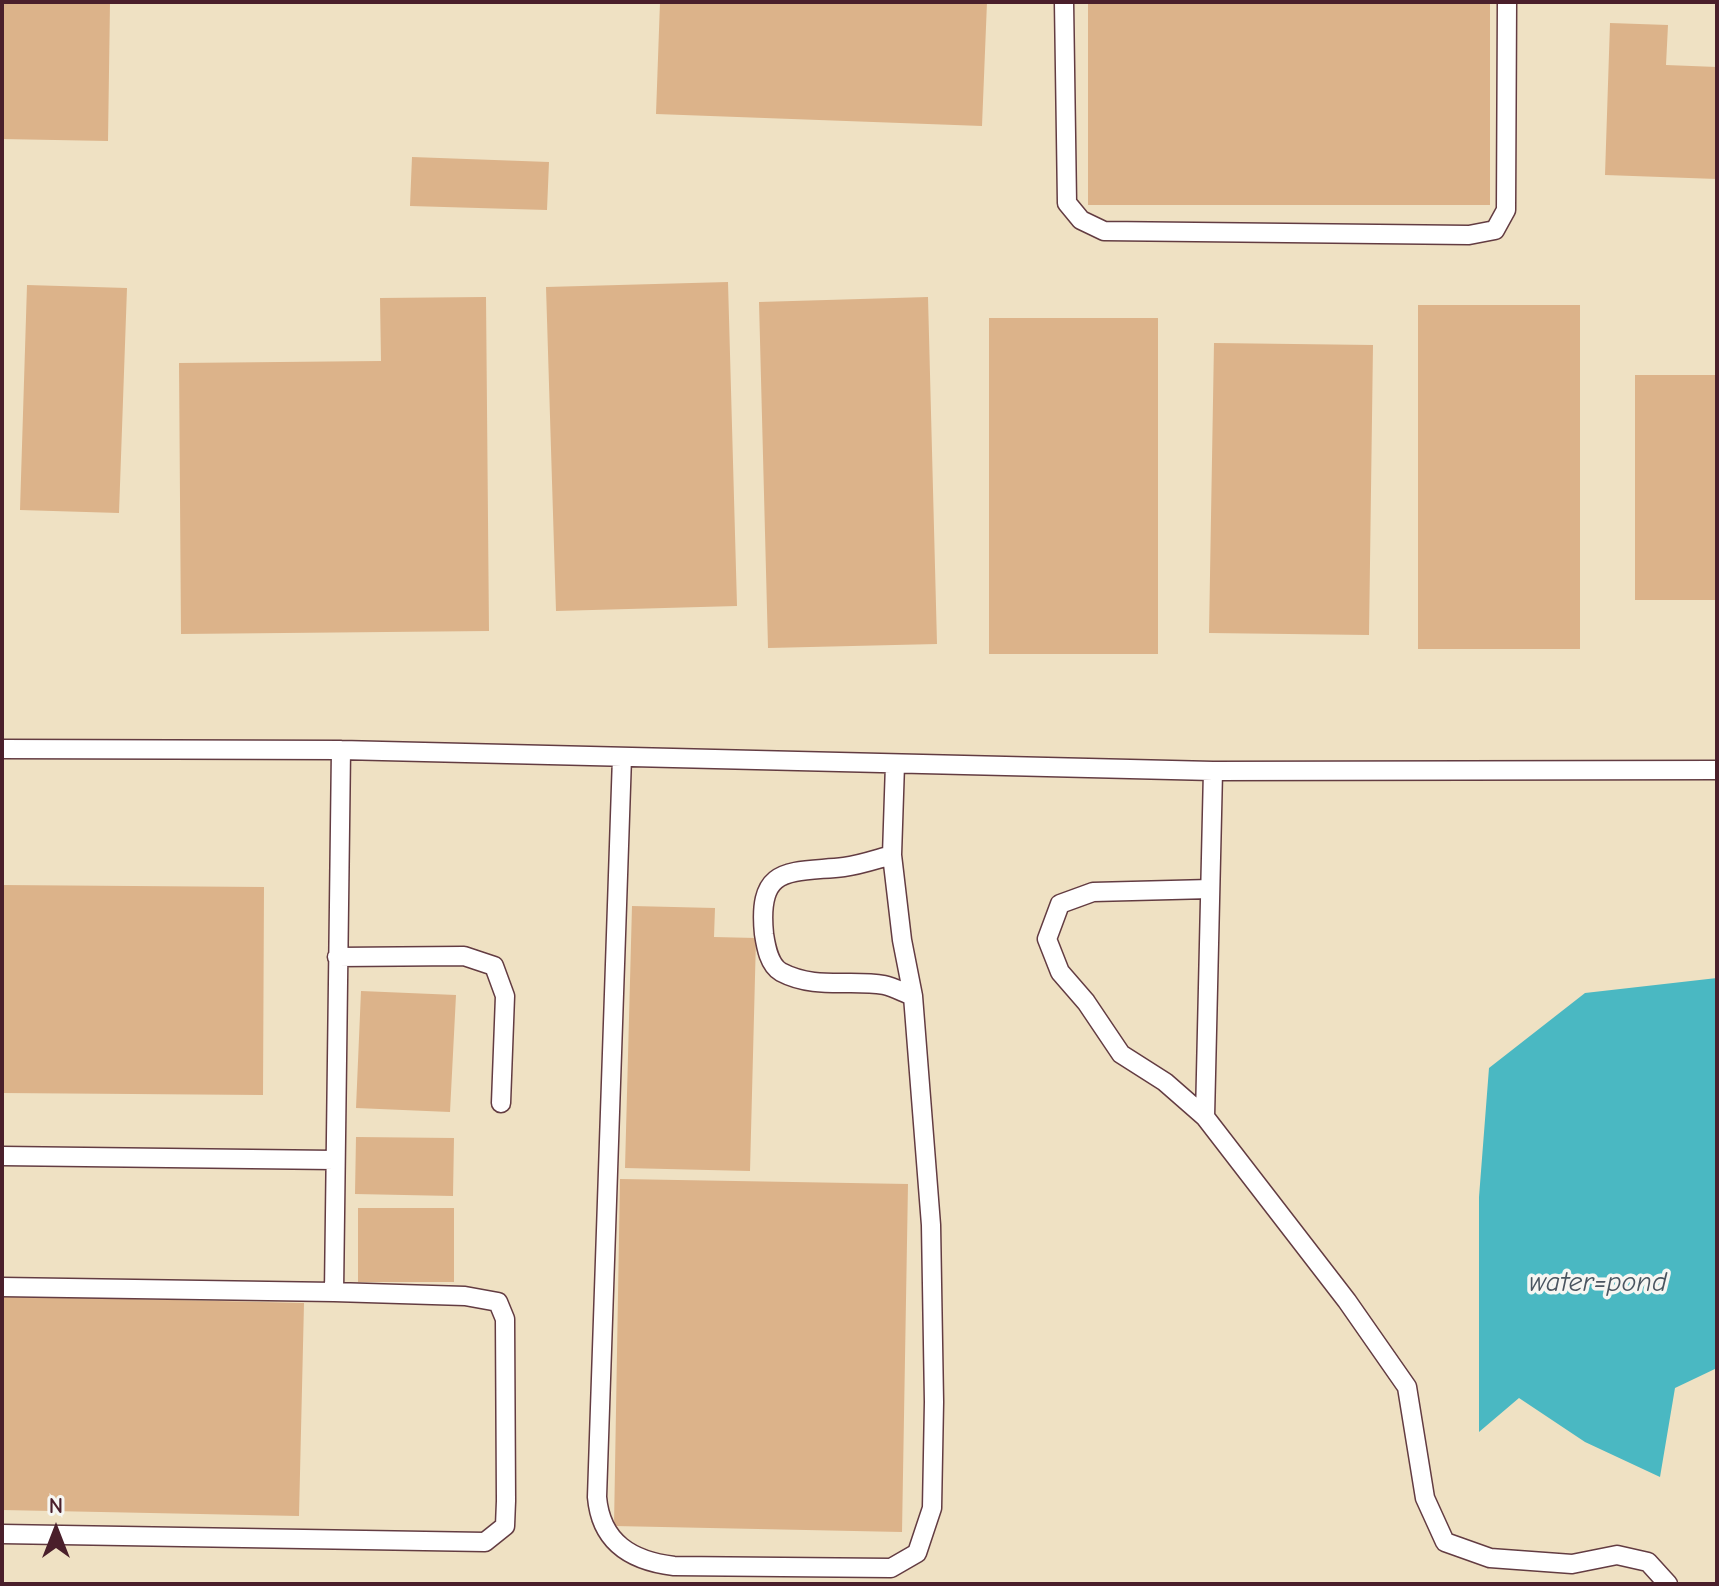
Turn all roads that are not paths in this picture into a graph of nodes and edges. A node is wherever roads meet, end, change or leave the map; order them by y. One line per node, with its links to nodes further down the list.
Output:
1 (1064, 2): 2 (lane)
2 (1507, 2)
3 (2, 749): 4 (lane)
4 (341, 750): 5 (lane); 11 (lane)
5 (622, 757): 6 (lane); 12 (lane)
6 (895, 764): 8 (lane); 9 (lane)
7 (1717, 770): 8 (lane)
8 (1213, 771): 10 (lane)
9 (892, 855): 12 (lane); 12 (lane)
10 (1210, 889): 14 (lane); 14 (lane)
11 (337, 957): 13 (lane); 16 (lane)
12 (913, 996)
13 (501, 1103)
14 (1205, 1117): 20 (lane)
15 (2, 1156): 16 (lane)
16 (334, 1160): 18 (lane)
17 (2, 1287): 18 (lane)
18 (334, 1292): 19 (lane)
19 (2, 1534)
20 (1668, 1584)

